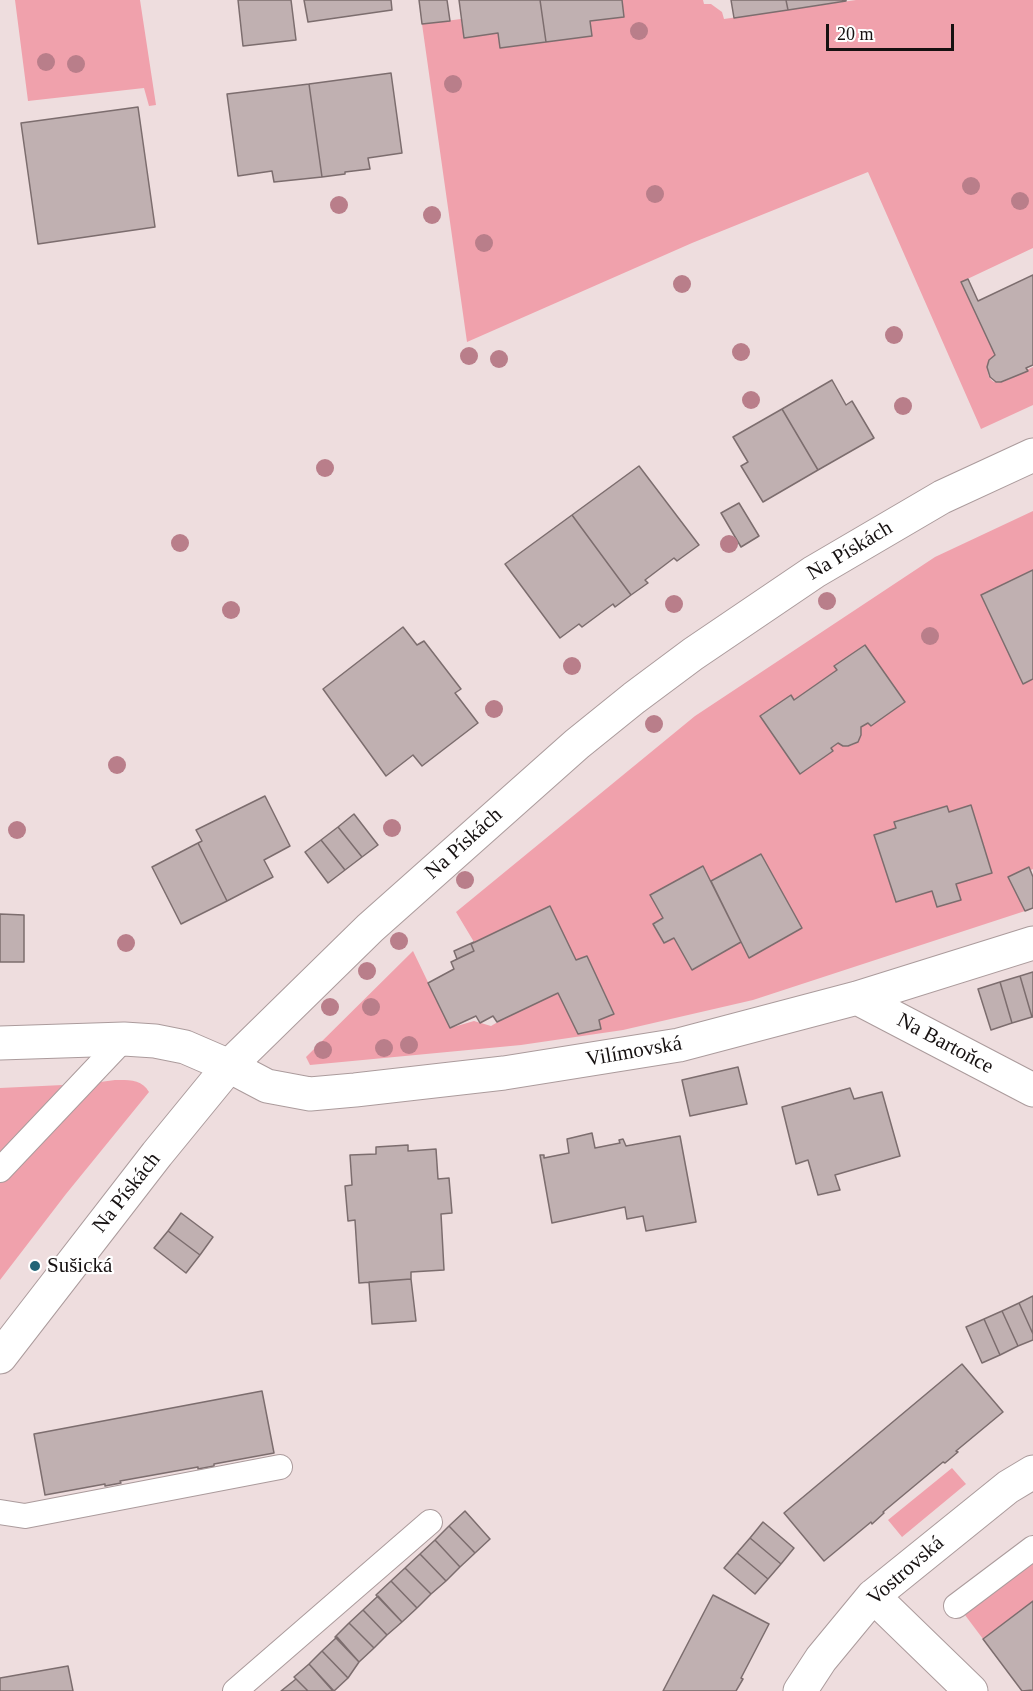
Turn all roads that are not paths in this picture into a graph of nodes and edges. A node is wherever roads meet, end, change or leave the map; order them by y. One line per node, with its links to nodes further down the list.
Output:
1 (1033, 454): 6 (street, Na Pískách)
2 (1033, 943): 3 (street, Vilímovská)
3 (857, 998): 6 (street, Vilímovská); 7 (street, Na Bartoňce)
4 (124, 1039): 5 (street); 6 (street); 8 (lane)
5 (0, 1043)
6 (229, 1066): 9 (street, Na Pískách)
7 (1033, 1090)
8 (0, 1170)
9 (0, 1357)
10 (280, 1467): 12 (lane)
11 (1033, 1472): 15 (street, Vostrovská)
12 (0, 1512)
13 (430, 1522): 17 (lane)
14 (1033, 1548): 16 (lane)
15 (873, 1596): 18 (street, Vostrovská); 19 (street)
16 (956, 1606)
17 (235, 1691)
18 (800, 1691)
19 (971, 1691)

